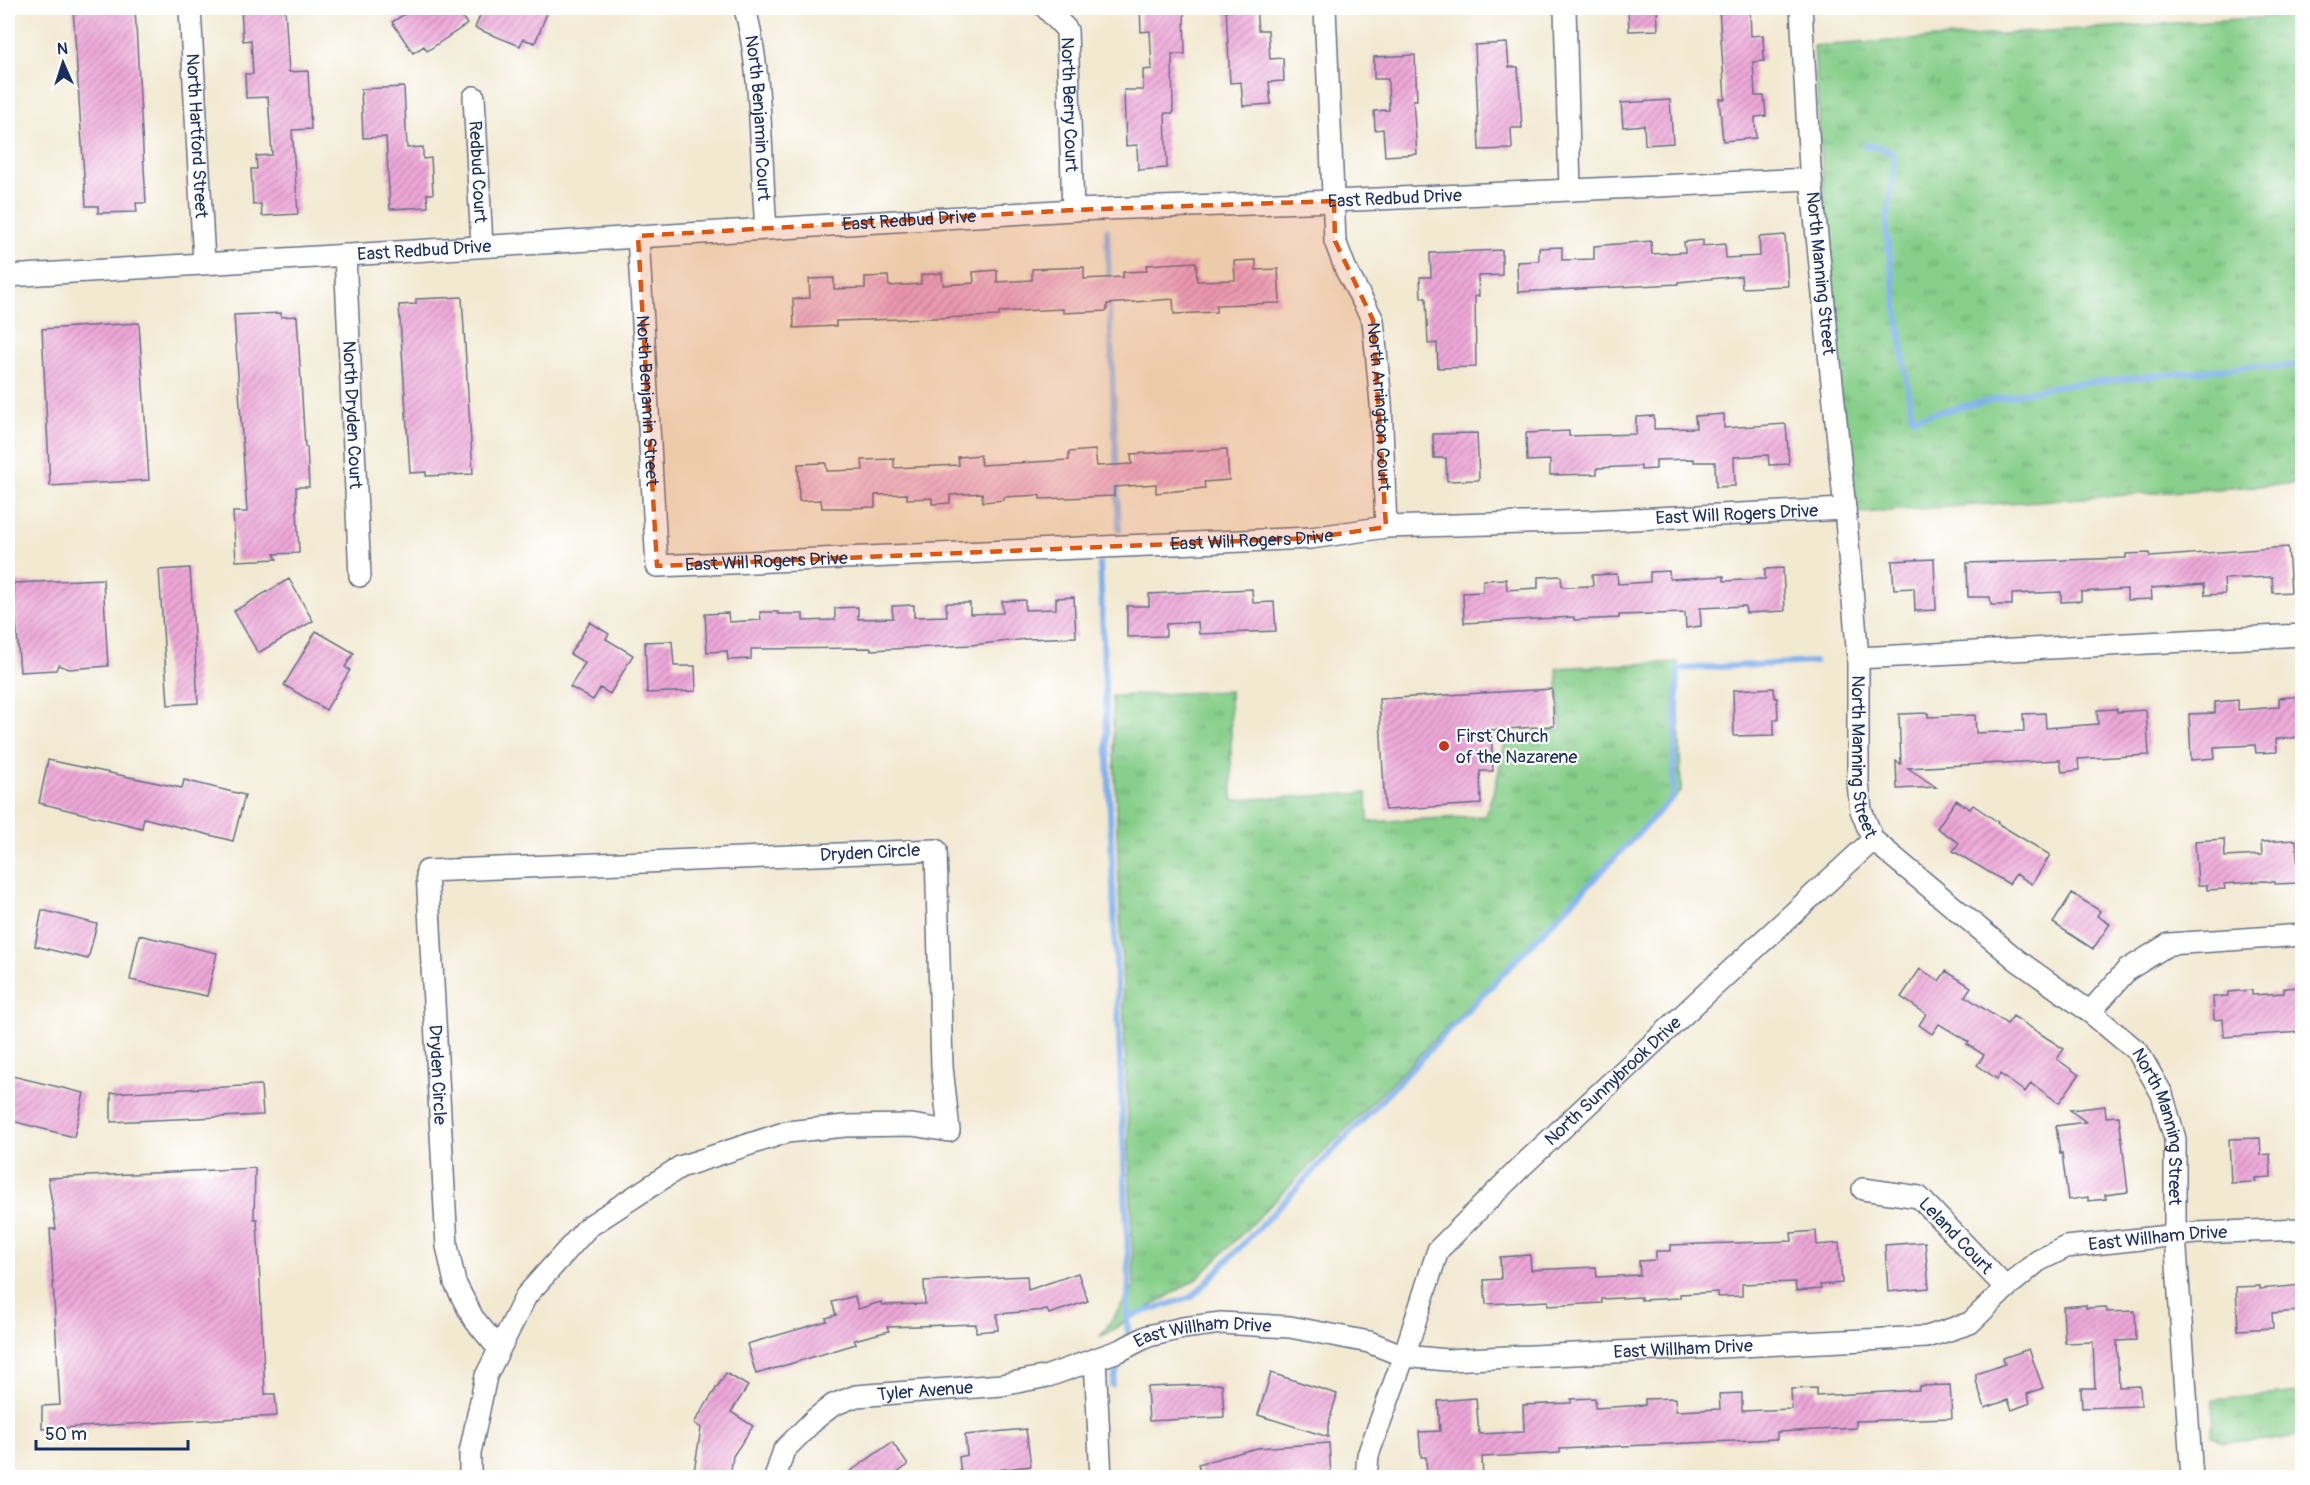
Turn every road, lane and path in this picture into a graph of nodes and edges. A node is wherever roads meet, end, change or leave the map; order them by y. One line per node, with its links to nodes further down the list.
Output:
1 (190, 8): 16 (street, North Hartford Street)
2 (745, 8): 12 (street, North Benjamin Court)
3 (1046, 8): 11 (street, North Berry Court)
4 (1325, 8): 10 (street, North Arrington Court)
5 (1565, 8): 9 (street)
6 (1801, 8): 8 (street, North Manning Street)
7 (474, 97): 14 (street, Redbud Court)
8 (1812, 179): 9 (street, East Redbud Drive); 18 (street, North Manning Street)
9 (1570, 190): 10 (street, East Redbud Drive)
10 (1334, 201): 11 (street, East Redbud Drive); 19 (street, North Arrington Court)
11 (1072, 210): 12 (street, East Redbud Drive)
12 (766, 228): 13 (street, East Redbud Drive)
13 (638, 236): 14 (street, East Redbud Drive); 20 (street, North Benjamin Street)
14 (482, 246): 15 (street, East Redbud Drive)
15 (345, 255): 16 (street, East Redbud Drive); 21 (street, North Dryden Court)
16 (204, 262): 17 (street, East Redbud Drive)
17 (8, 276)
18 (1845, 509): 19 (street, East Will Rogers Drive); 23 (street, North Manning Street)
19 (1386, 527): 20 (street, East Will Rogers Drive)
20 (657, 566)
21 (360, 576)
22 (2302, 635): 23 (street)
23 (1858, 658): 24 (street, North Manning Street)
24 (1873, 840): 26 (street, North Manning Street); 32 (street, North Sunnybrook Drive)
25 (2302, 935): 26 (street)
26 (2090, 1012): 29 (street, North Manning Street)
27 (1863, 1189): 30 (street, Leland Court)
28 (2302, 1229): 29 (street, East Willham Drive)
29 (2175, 1236): 30 (street, East Willham Drive); 39 (street, North Manning Street)
30 (2006, 1288): 32 (street, East Willham Drive)
31 (499, 1349): 31 (street, Dryden Circle); 35 (street)
32 (1404, 1356): 33 (street, East Willham Drive); 38 (street, North Sunnybrook Drive)
33 (1095, 1359): 34 (street, East Willham Drive); 37 (street)
34 (1048, 1376): 36 (street, Tyler Avenue)
35 (470, 1478)
36 (775, 1478)
37 (1101, 1478)
38 (1366, 1478)
39 (2192, 1478)

